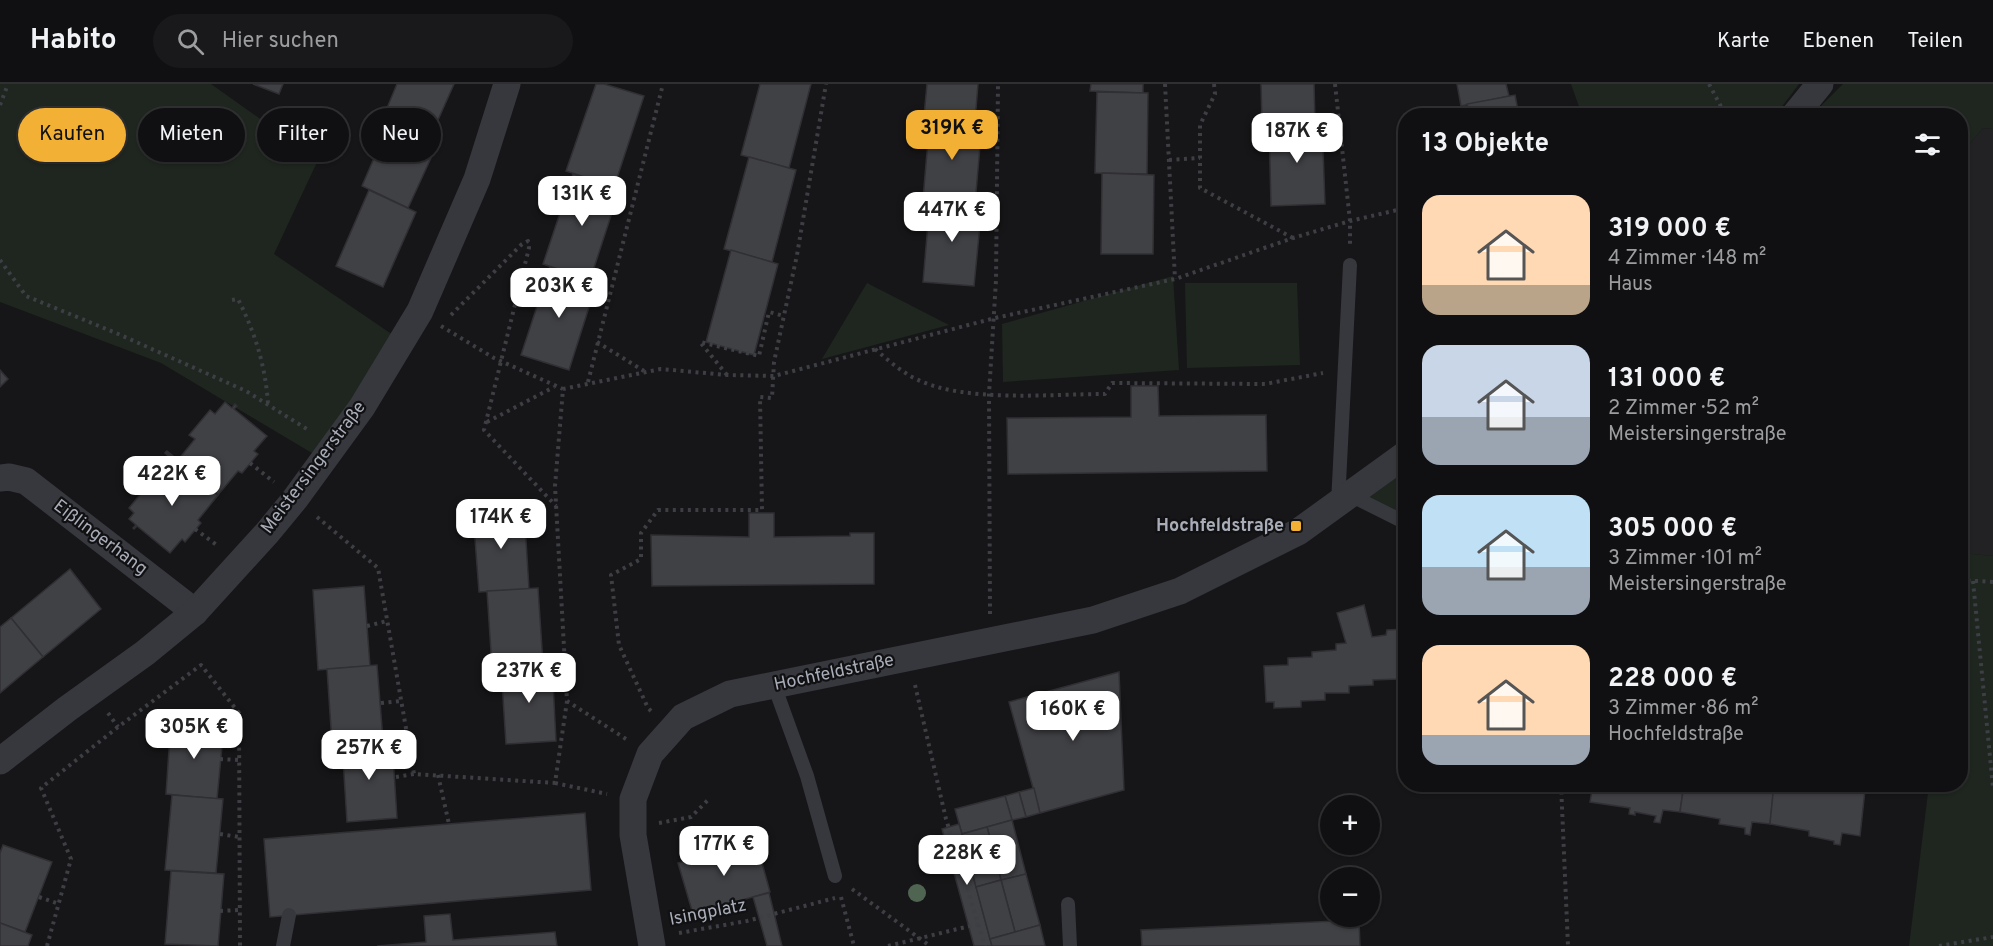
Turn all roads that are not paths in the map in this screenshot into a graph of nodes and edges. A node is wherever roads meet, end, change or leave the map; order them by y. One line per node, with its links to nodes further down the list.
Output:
1 (507, 84): 9 (street, Meistersingerstraße)
2 (1820, 84): 3 (street)
3 (1800, 108)
4 (1350, 265): 7 (lane)
5 (1398, 460): 7 (street, Hochfeldstraße)
6 (0, 478): 9 (street, Eißlingerhang)
7 (1344, 499): 8 (lane); 10 (street, Hochfeldstraße)
8 (1398, 520)
9 (195, 612): 11 (street, Meistersingerstraße)
10 (774, 685): 12 (lane); 15 (street, Hochfeldstraße)
11 (0, 761)
12 (835, 876)
13 (1068, 904): 17 (lane)
14 (289, 915): 16 (lane)
15 (651, 942)
16 (283, 946)
17 (1070, 946)

